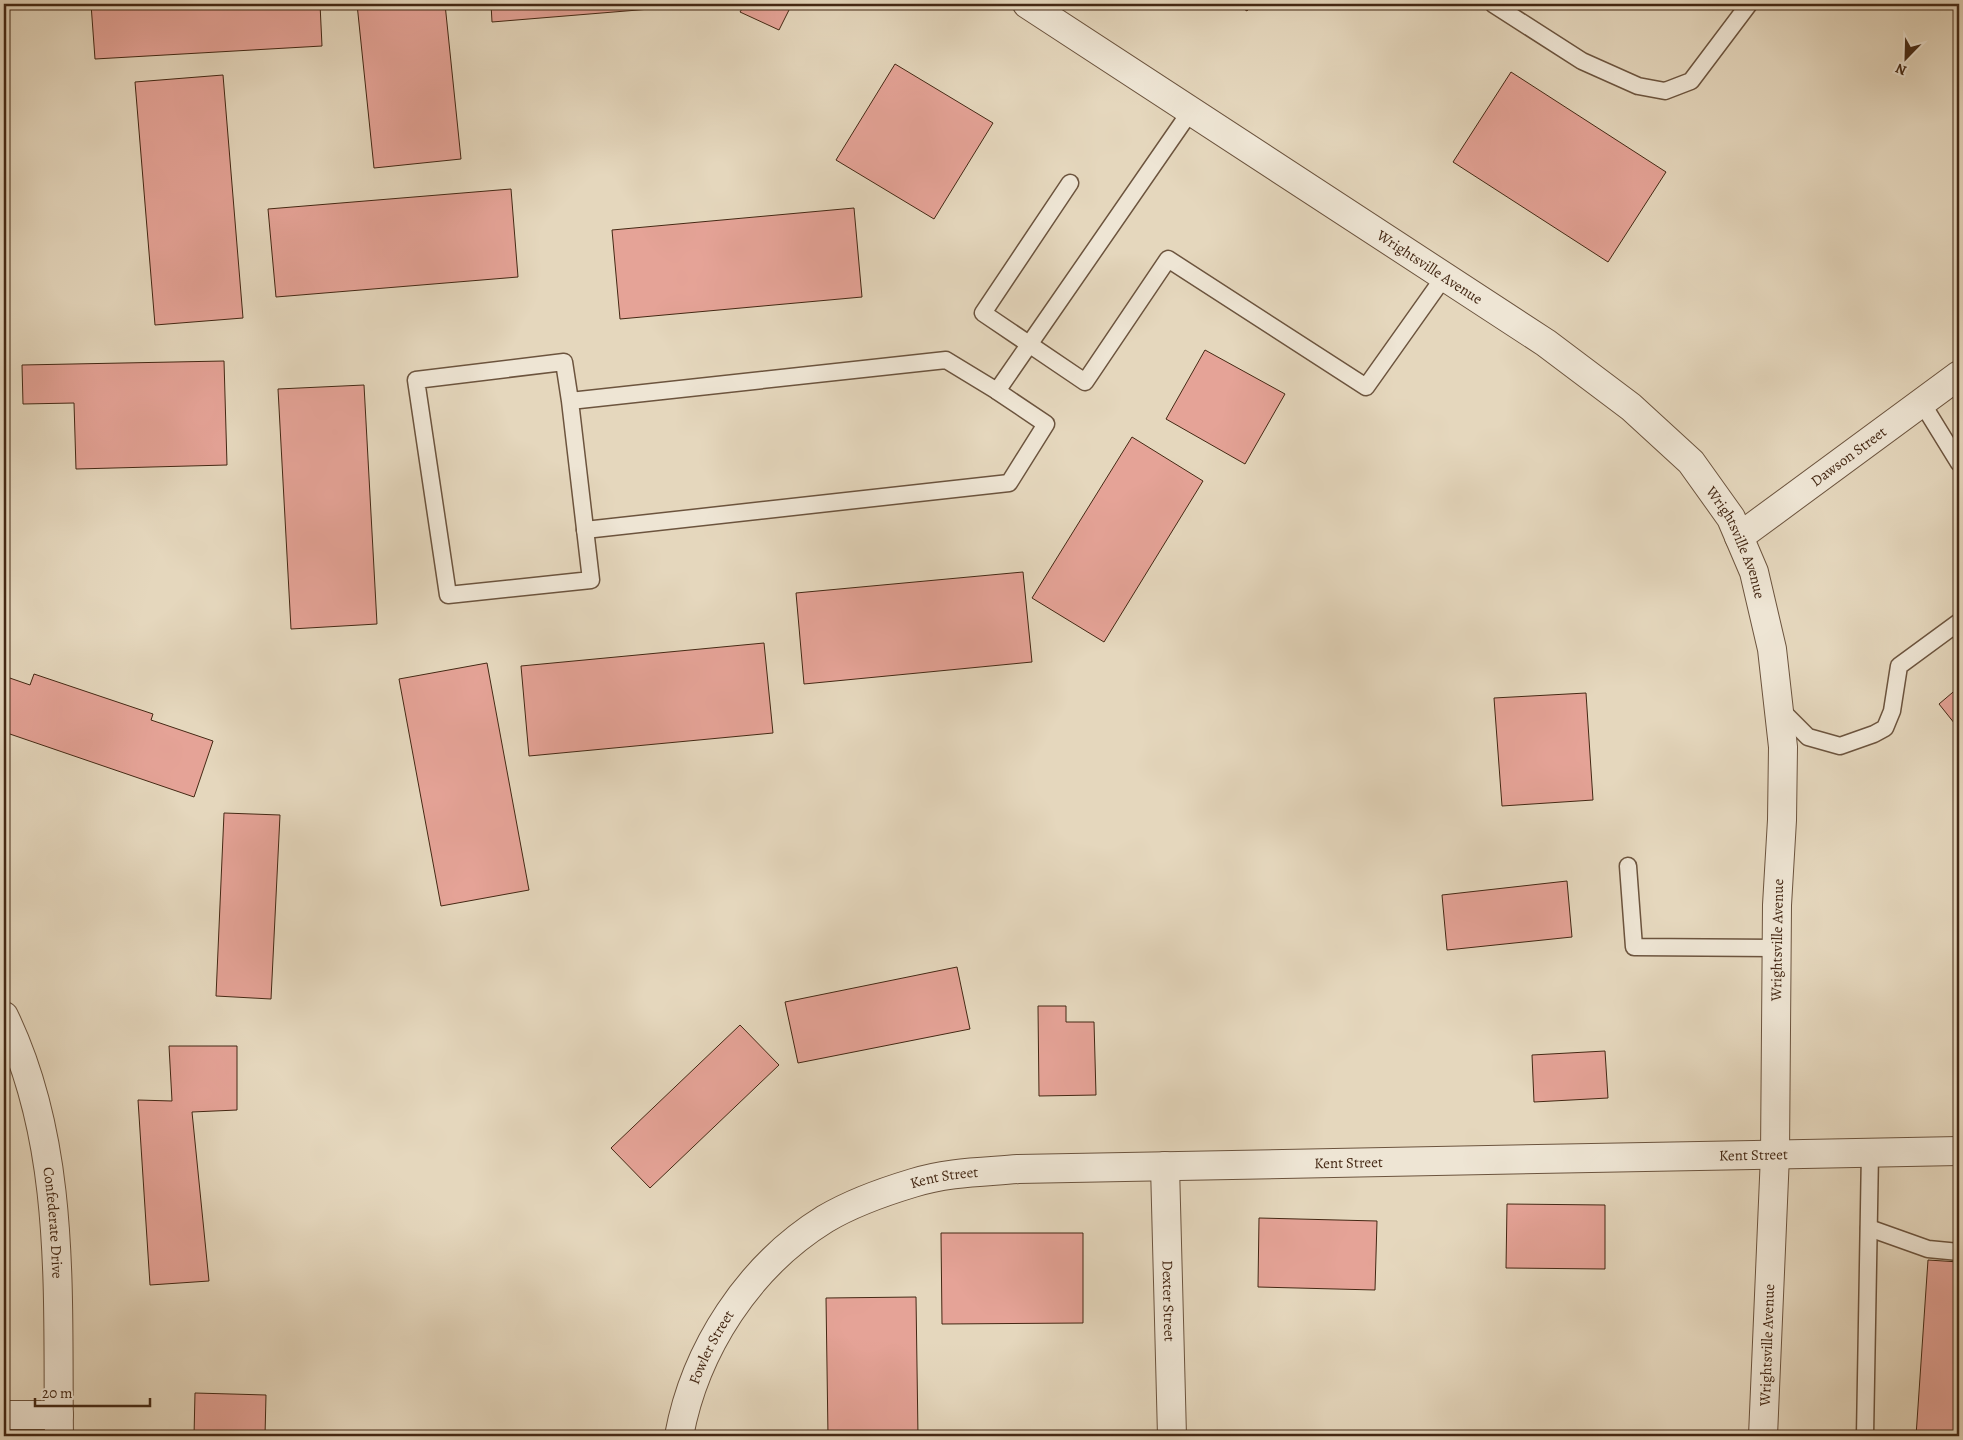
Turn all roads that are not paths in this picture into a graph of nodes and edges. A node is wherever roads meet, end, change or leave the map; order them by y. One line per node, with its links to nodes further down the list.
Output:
1 (1493, 4): 2 (lane)
2 (1750, 4)
3 (1039, 8): 4 (street, Wrightsville Avenue)
4 (1190, 112): 6 (street, Wrightsville Avenue); 7 (lane)
5 (1070, 183): 7 (lane)
6 (1444, 277): 7 (lane); 14 (street, Wrightsville Avenue)
7 (1030, 344): 9 (lane)
8 (1959, 375): 11 (street, Dawson Street)
9 (997, 391): 10 (lane); 13 (lane)
10 (570, 401): 13 (lane); 13 (lane)
11 (1922, 402): 12 (lane); 14 (street, Dawson Street)
12 (1959, 463)
13 (585, 530)
14 (1739, 538): 16 (street, Wrightsville Avenue)
15 (1959, 622): 16 (lane)
16 (1778, 708): 18 (street, Wrightsville Avenue)
17 (1628, 866): 18 (lane)
18 (1776, 948): 22 (street, Wrightsville Avenue)
19 (4, 1016): 28 (street, Confederate Drive)
20 (1959, 1151): 21 (street, Kent Street)
21 (1870, 1152): 22 (street, Kent Street); 24 (lane)
22 (1775, 1155): 23 (street, Kent Street); 31 (street, Wrightsville Avenue)
23 (1165, 1166): 26 (street, Kent Street); 30 (street, Dexter Street)
24 (1869, 1228): 25 (lane); 32 (lane)
25 (1959, 1252)
26 (764, 1269): 29 (street, Fowler Street)
27 (4, 1415): 28 (street)
28 (59, 1426)
29 (679, 1436)
30 (1172, 1436)
31 (1763, 1436)
32 (1865, 1436)

